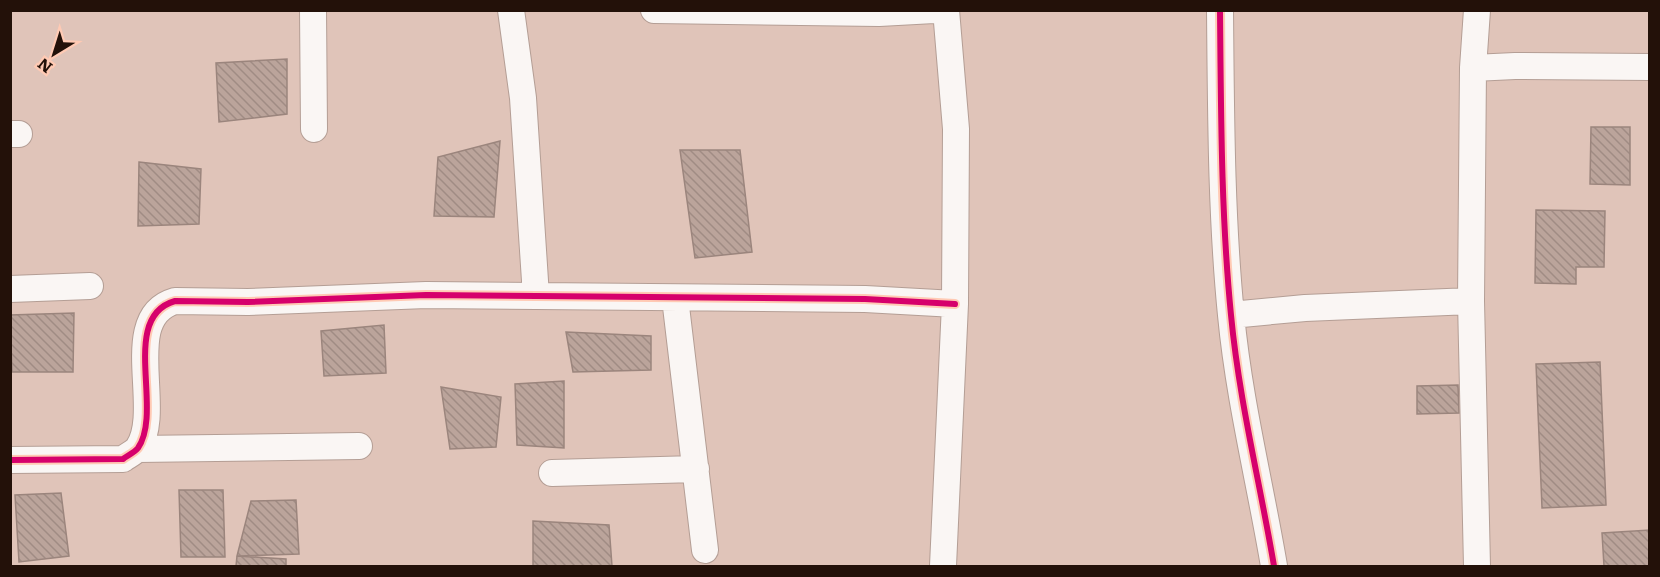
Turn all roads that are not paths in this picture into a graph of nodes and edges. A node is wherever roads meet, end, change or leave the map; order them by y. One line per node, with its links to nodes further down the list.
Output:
1 (313, 10): 11 (street)
2 (511, 10): 14 (street)
3 (654, 10): 8 (street)
4 (934, 10): 8 (street)
5 (946, 10): 17 (street)
6 (1220, 10): 18 (street)
7 (1477, 10): 10 (street)
8 (701, 11)
9 (1650, 67): 10 (street)
10 (1473, 68): 16 (street)
11 (314, 129)
12 (90, 286): 13 (street)
13 (10, 289)
14 (536, 296): 15 (street); 20 (street)
15 (675, 298): 17 (street); 22 (street)
16 (1470, 301): 18 (street); 27 (street)
17 (955, 304): 25 (street)
18 (1231, 315): 26 (street)
19 (359, 446): 20 (street)
20 (137, 449): 21 (street)
21 (10, 460)
22 (696, 469): 23 (street); 24 (street)
23 (552, 473)
24 (705, 550)
25 (943, 567)
26 (1274, 567)
27 (1477, 567)

